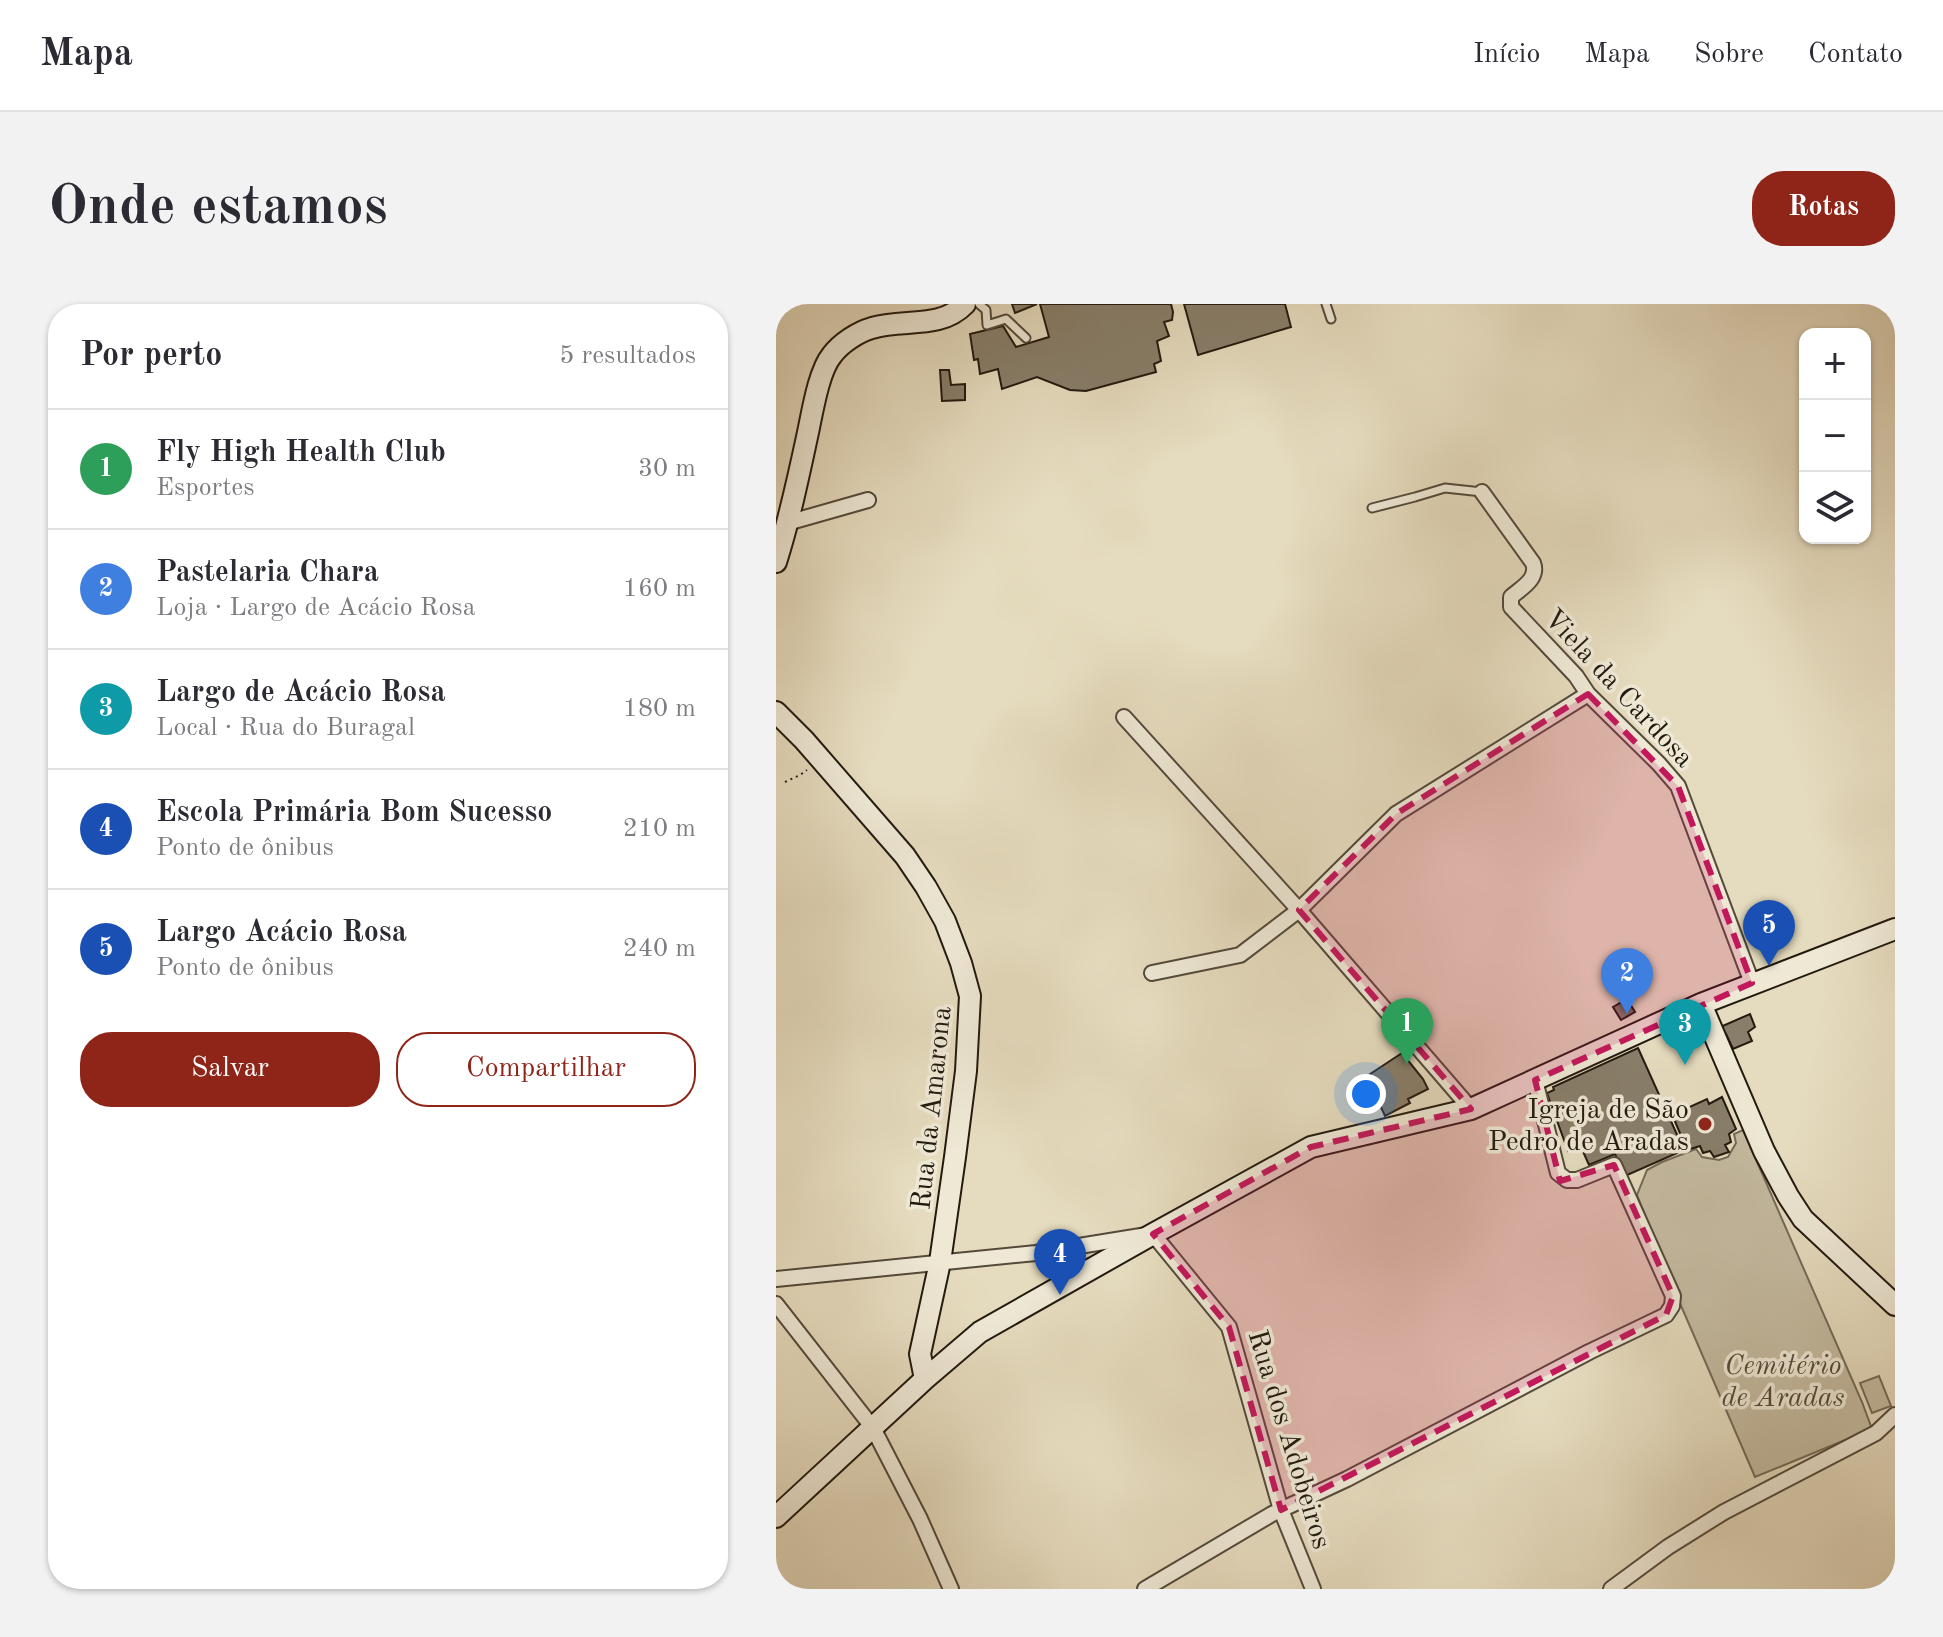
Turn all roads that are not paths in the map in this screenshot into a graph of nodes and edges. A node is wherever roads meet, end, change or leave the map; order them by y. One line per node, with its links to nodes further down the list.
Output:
1 (946, 304): 6 (street)
2 (965, 304): 6 (street)
3 (979, 304): 7 (lane)
4 (1326, 304): 5 (lane)
5 (1331, 319)
6 (923, 321): 11 (street)
7 (1026, 338)
8 (1482, 492): 10 (lane); 13 (street, Viela da Cardosa)
9 (868, 500): 11 (street)
10 (1372, 508)
11 (789, 521): 12 (street)
12 (776, 562)
13 (1588, 694): 16 (street); 19 (street, Viela da Cardosa)
14 (776, 712): 25 (street, Rua da Amarona)
15 (1124, 717): 16 (street)
16 (1299, 910): 18 (street); 22 (street)
17 (1895, 929): 19 (street)
18 (1152, 973)
19 (1752, 983): 20 (street)
20 (1701, 1004): 21 (street); 29 (street)
21 (1535, 1080): 22 (street); 33 (street)
22 (1471, 1109): 23 (street)
23 (1153, 1234): 24 (street); 26 (street); 33 (street, Rua dos Adobeiros)
24 (1068, 1248): 25 (street); 26 (street)
25 (940, 1262): 27 (street); 30 (street, Rua da Amarona)
26 (1081, 1275): 30 (street)
27 (776, 1279)
28 (776, 1304): 32 (street)
29 (1895, 1305)
30 (925, 1379): 32 (street)
31 (1895, 1415): 38 (street)
32 (873, 1428): 34 (street); 35 (street)
33 (1281, 1510): 36 (street); 37 (street, Rua dos Adobeiros)
34 (776, 1517)
35 (951, 1589)
36 (1145, 1589)
37 (1313, 1589)
38 (1611, 1589)

